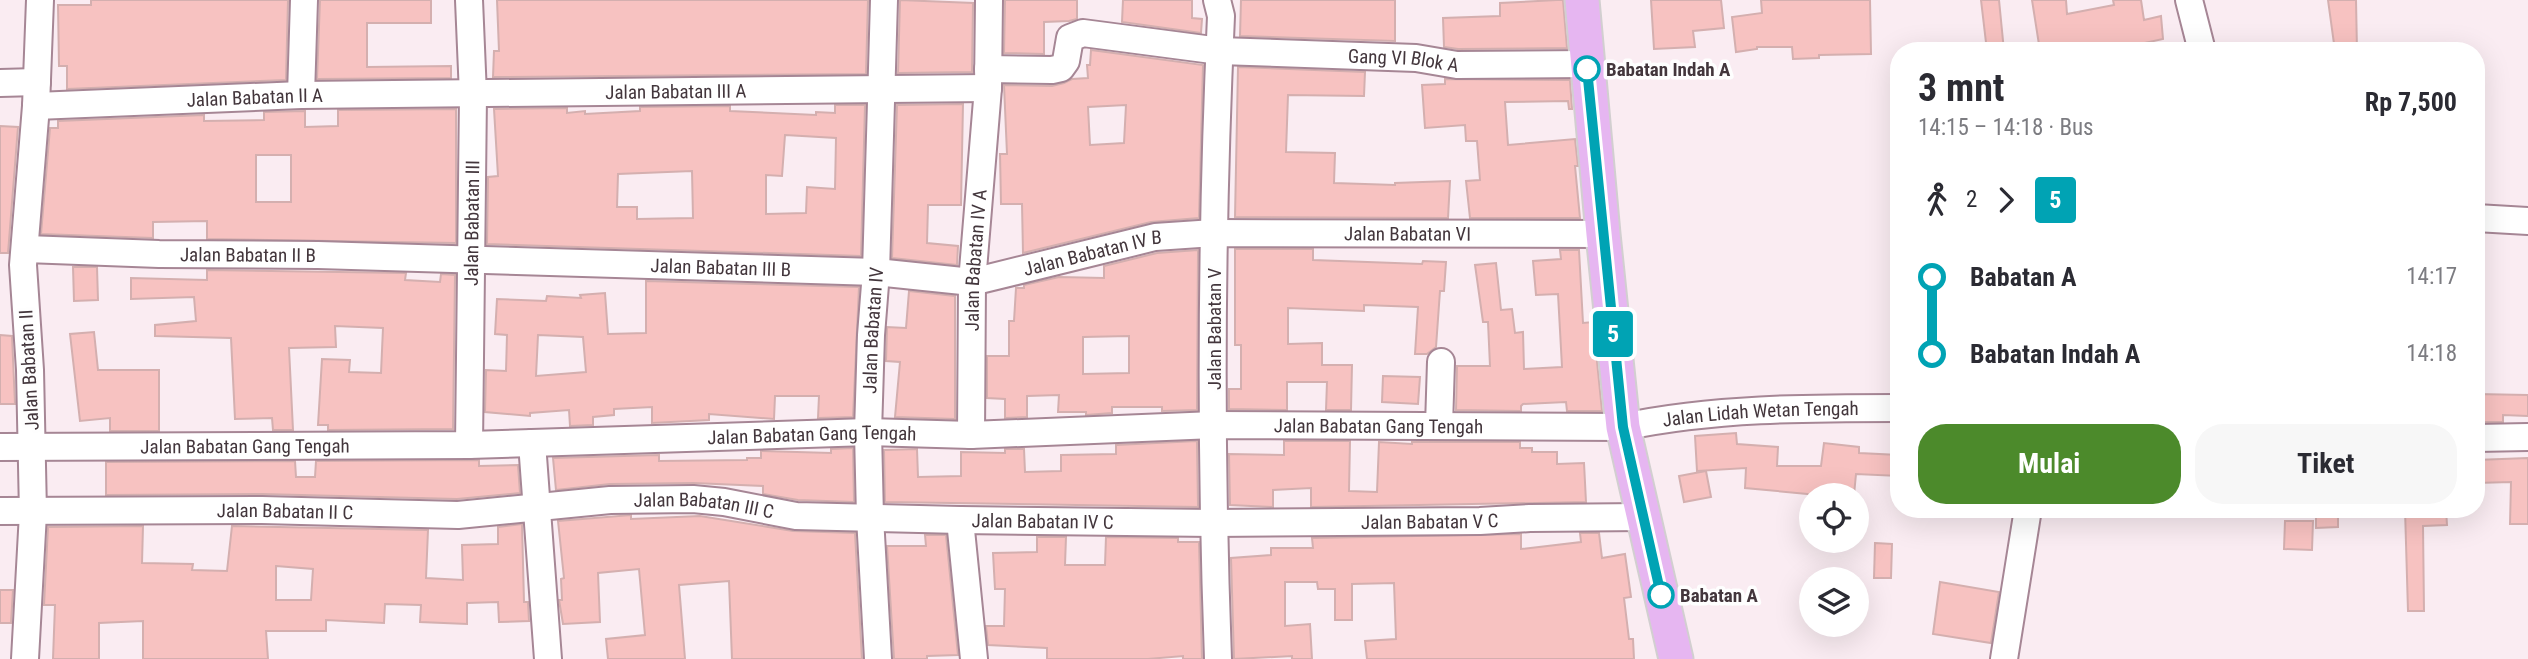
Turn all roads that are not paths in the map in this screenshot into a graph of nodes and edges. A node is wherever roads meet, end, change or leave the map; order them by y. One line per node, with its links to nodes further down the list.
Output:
1 (40, 0): 15 (street, Jalan Babatan II)
2 (304, 0): 16 (street)
3 (469, 0): 17 (street, Jalan Babatan III)
4 (884, 0): 14 (street, Jalan Babatan IV)
5 (989, 0): 12 (street, Jalan Babatan IV A)
6 (1217, 0): 10 (street, Jalan Babatan V)
7 (1582, 0): 11 (main road)
8 (2189, 0): 9 (street)
9 (2200, 42)
10 (1220, 51): 11 (street, Gang VI Blok A); 12 (street); 20 (street, Jalan Babatan V)
11 (1587, 64): 21 (main road)
12 (988, 78): 14 (street); 25 (street, Jalan Babatan IV A)
13 (0, 83): 15 (street)
14 (880, 89): 17 (street, Jalan Babatan III A); 24 (street, Jalan Babatan IV)
15 (36, 94): 16 (street, Jalan Babatan II A); 22 (street, Jalan Babatan II)
16 (301, 95): 17 (street, Jalan Babatan II A)
17 (473, 95): 23 (street, Jalan Babatan III)
18 (2485, 218): 19 (street)
19 (2528, 220)
20 (1214, 233): 21 (street, Jalan Babatan VI); 25 (street, Jalan Babatan IV B); 28 (street, Jalan Babatan V)
21 (1602, 234): 30 (main road)
22 (16, 260): 23 (street, Jalan Babatan II B); 38 (street, Jalan Babatan II)
23 (470, 261): 24 (street, Jalan Babatan III B); 36 (street, Jalan Babatan III)
24 (876, 272): 25 (street, Jalan Babatan III B); 31 (street, Jalan Babatan IV)
25 (972, 282): 32 (street, Jalan Babatan IV A)
26 (1441, 362): 29 (street)
27 (1890, 408): 30 (street, Jalan Lidah Wetan Tengah)
28 (1214, 425): 29 (street, Jalan Babatan Gang Tengah); 32 (street, Jalan Babatan Gang Tengah); 46 (street, Jalan Babatan V)
29 (1439, 426): 30 (street, Jalan Babatan Gang Tengah)
30 (1623, 427): 43 (main road)
31 (868, 432): 32 (street, Jalan Babatan Gang Tengah); 35 (street, Jalan Babatan Gang Tengah); 42 (street, Jalan Babatan IV)
32 (971, 435)
33 (2485, 438): 34 (street)
34 (2528, 438)
35 (533, 443): 36 (street, Jalan Babatan Gang Tengah); 39 (street)
36 (469, 445): 38 (street, Jalan Babatan Gang Tengah)
37 (0, 447): 38 (street, Jalan Babatan Gang Tengah)
38 (32, 448): 41 (street, Jalan Babatan II)
39 (537, 509): 41 (street, Jalan Babatan II C); 42 (street, Jalan Babatan III C); 48 (street)
40 (0, 511): 41 (street, Jalan Babatan II C)
41 (33, 513): 47 (street, Jalan Babatan II)
42 (870, 517): 45 (street, Jalan Babatan IV C); 49 (street, Jalan Babatan IV)
43 (1644, 517): 46 (street, Jalan Babatan V C); 52 (main road)
44 (2027, 518): 53 (street)
45 (960, 520): 46 (street, Jalan Babatan IV C); 50 (street)
46 (1213, 523): 51 (street, Jalan Babatan V)
47 (25, 659)
48 (548, 659)
49 (878, 659)
50 (974, 659)
51 (1219, 659)
52 (1676, 659)
53 (2004, 659)

